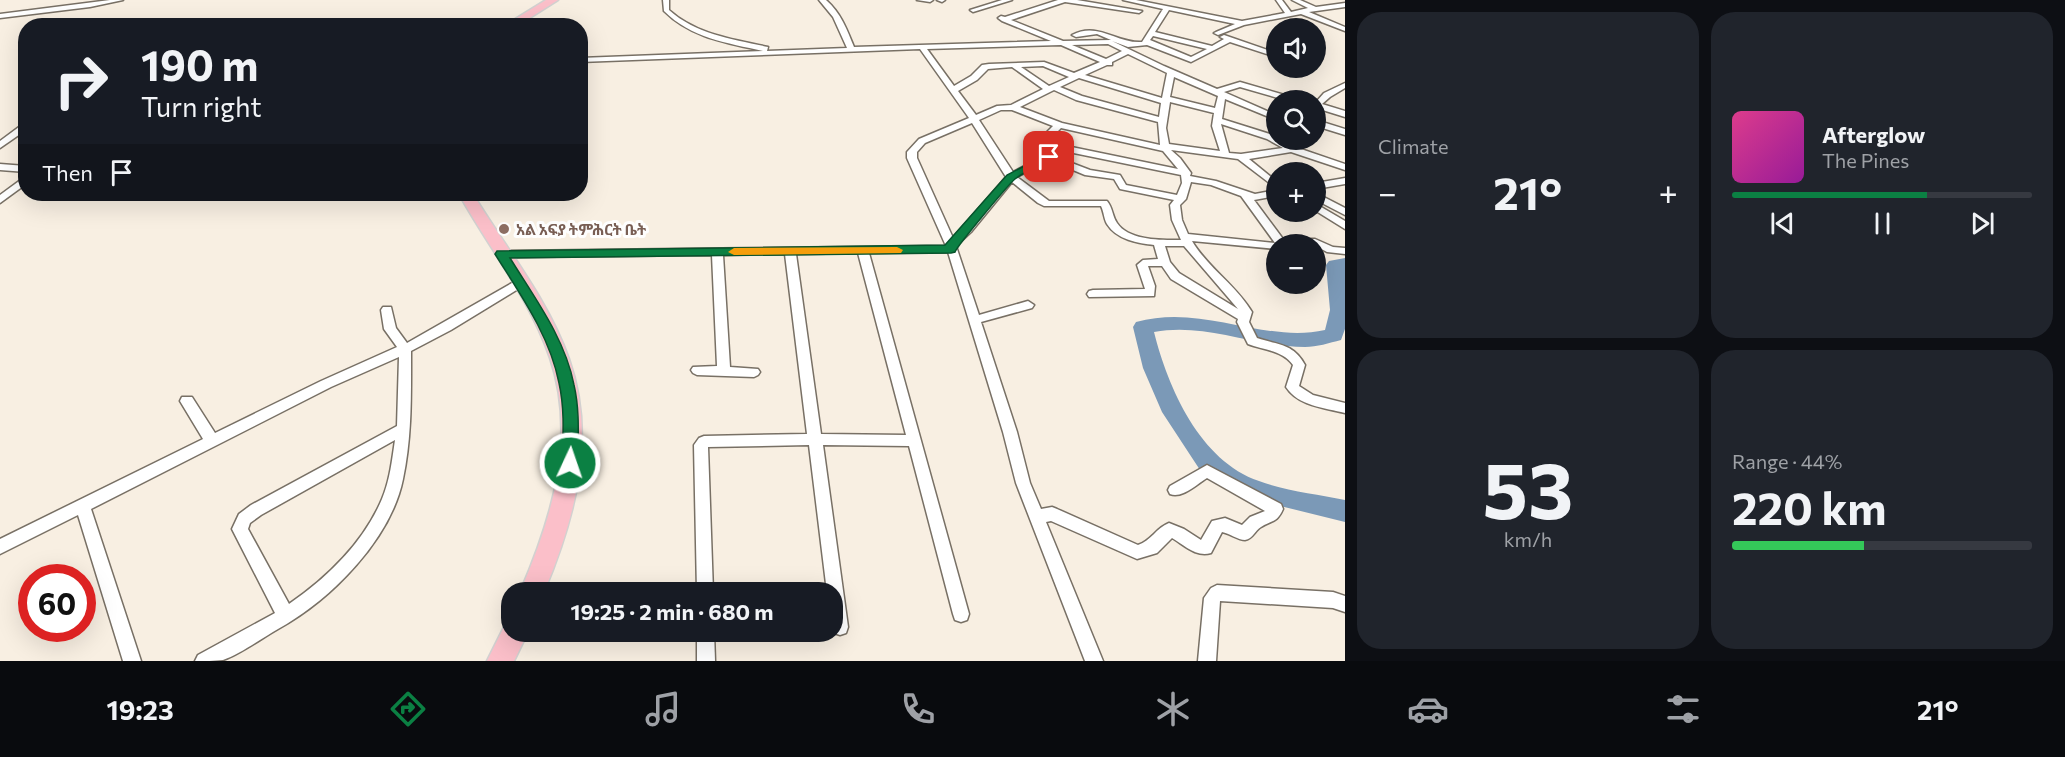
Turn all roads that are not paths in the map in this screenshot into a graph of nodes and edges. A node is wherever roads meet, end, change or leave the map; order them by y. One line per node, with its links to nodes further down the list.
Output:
1 (120, 0): 20 (street)
2 (553, 0): 22 (main road)
3 (666, 0): 35 (street)
4 (822, 0): 32 (street)
5 (920, 0): 6 (street)
6 (930, 0)
7 (1009, 0): 17 (street)
8 (1064, 0): 12 (street); 29 (street)
9 (1126, 0): 15 (street)
10 (1279, 0): 19 (street)
11 (1295, 0): 16 (street)
12 (1082, 1): 13 (street)
13 (1104, 3): 21 (street)
14 (1345, 5): 16 (street)
15 (1167, 8): 21 (street); 23 (street)
16 (1315, 9): 18 (street)
17 (973, 10)
18 (1301, 12): 19 (street); 24 (street)
19 (1289, 13): 23 (street)
20 (0, 16)
21 (1160, 16): 25 (street)
22 (523, 18)
23 (1242, 22): 27 (street)
24 (1345, 28)
25 (1151, 33): 28 (street); 31 (street)
26 (1076, 35): 28 (street)
27 (1230, 39): 31 (street); 34 (street)
28 (1145, 41): 31 (street)
29 (1066, 43): 30 (street); 33 (street); 37 (street)
30 (922, 47): 32 (street); 43 (street)
31 (1213, 48)
32 (851, 50): 35 (street)
33 (1129, 51): 37 (street); 39 (street)
34 (1266, 52)
35 (780, 53): 36 (street)
36 (588, 60)
37 (1109, 63): 40 (street)
38 (1013, 65): 40 (street); 42 (street); 43 (street)
39 (1171, 73): 45 (street); 47 (street)
40 (1075, 76): 42 (street); 47 (street)
41 (1345, 85): 46 (street)
42 (1050, 88): 48 (street); 54 (street)
43 (953, 90): 53 (street)
44 (1266, 92): 45 (street)
45 (1220, 93): 50 (street); 52 (street)
46 (1326, 96)
47 (1167, 101): 52 (street); 54 (street)
48 (1012, 107): 53 (street); 55 (street)
49 (1326, 108): 51 (street)
50 (1266, 114)
51 (1345, 114)
52 (1217, 116): 59 (street); 65 (street)
53 (975, 120): 72 (street); 90 (street)
54 (1162, 120): 62 (street)
55 (1059, 125): 61 (street); 62 (street)
56 (1326, 126): 58 (street)
57 (18, 132): 60 (street)
58 (1345, 132)
59 (1266, 134)
60 (0, 145)
61 (1055, 146): 66 (street); 71 (street)
62 (1165, 148): 65 (street); 71 (street)
63 (1286, 150): 67 (street)
64 (1295, 150): 69 (street)
65 (1226, 156): 67 (street)
66 (1049, 157): 72 (street); 79 (street)
67 (1241, 157): 73 (street)
68 (0, 167): 70 (street)
69 (1345, 167)
70 (18, 168)
71 (1186, 176): 77 (street); 79 (street)
72 (1011, 177): 88 (street); 90 (street)
73 (1266, 177)
74 (1345, 181): 75 (street)
75 (1326, 184)
76 (18, 185): 80 (street)
77 (1245, 195): 78 (street); 86 (street)
78 (1266, 195)
79 (1181, 199): 87 (street)
80 (0, 200)
81 (470, 201): 96 (main road)
82 (1326, 202): 83 (street)
83 (1345, 212)
84 (1326, 214): 85 (street)
85 (1345, 226)
86 (1272, 234)
87 (1186, 240): 88 (street); 89 (street); 103 (street)
88 (1160, 243): 97 (street)
89 (1266, 243)
90 (951, 247): 93 (street); 102 (street)
91 (1326, 248): 94 (street)
92 (790, 251): 93 (street); 95 (street); 111 (street)
93 (863, 251): 113 (street)
94 (1345, 251)
95 (717, 252): 96 (street); 106 (street)
96 (501, 254): 98 (main road)
97 (1165, 263): 99 (street); 103 (street)
98 (519, 283): 104 (street); 118 (main road)
99 (1093, 294)
100 (1028, 305): 102 (street)
101 (387, 310): 104 (street)
102 (974, 320): 116 (street)
103 (1244, 320): 109 (street)
104 (405, 349): 110 (street); 112 (street)
105 (697, 370): 106 (street)
106 (724, 371): 107 (street)
107 (754, 372)
108 (187, 401): 112 (street)
109 (1345, 408)
110 (404, 429): 123 (street); 123 (street)
111 (813, 439): 113 (street); 119 (street); 120 (street)
112 (212, 441): 115 (street)
113 (915, 441): 122 (street)
114 (1175, 490): 116 (street)
115 (82, 505): 117 (street); 126 (street)
116 (1035, 517): 130 (street)
117 (0, 546)
118 (536, 582)
119 (705, 582)
120 (834, 582)
121 (1345, 604): 131 (street)
122 (962, 614)
123 (286, 616): 127 (street)
124 (510, 642): 128 (main road)
125 (706, 642): 129 (street)
126 (132, 661)
127 (204, 661)
128 (500, 661)
129 (706, 661)
130 (1094, 661)
131 (1207, 661)

